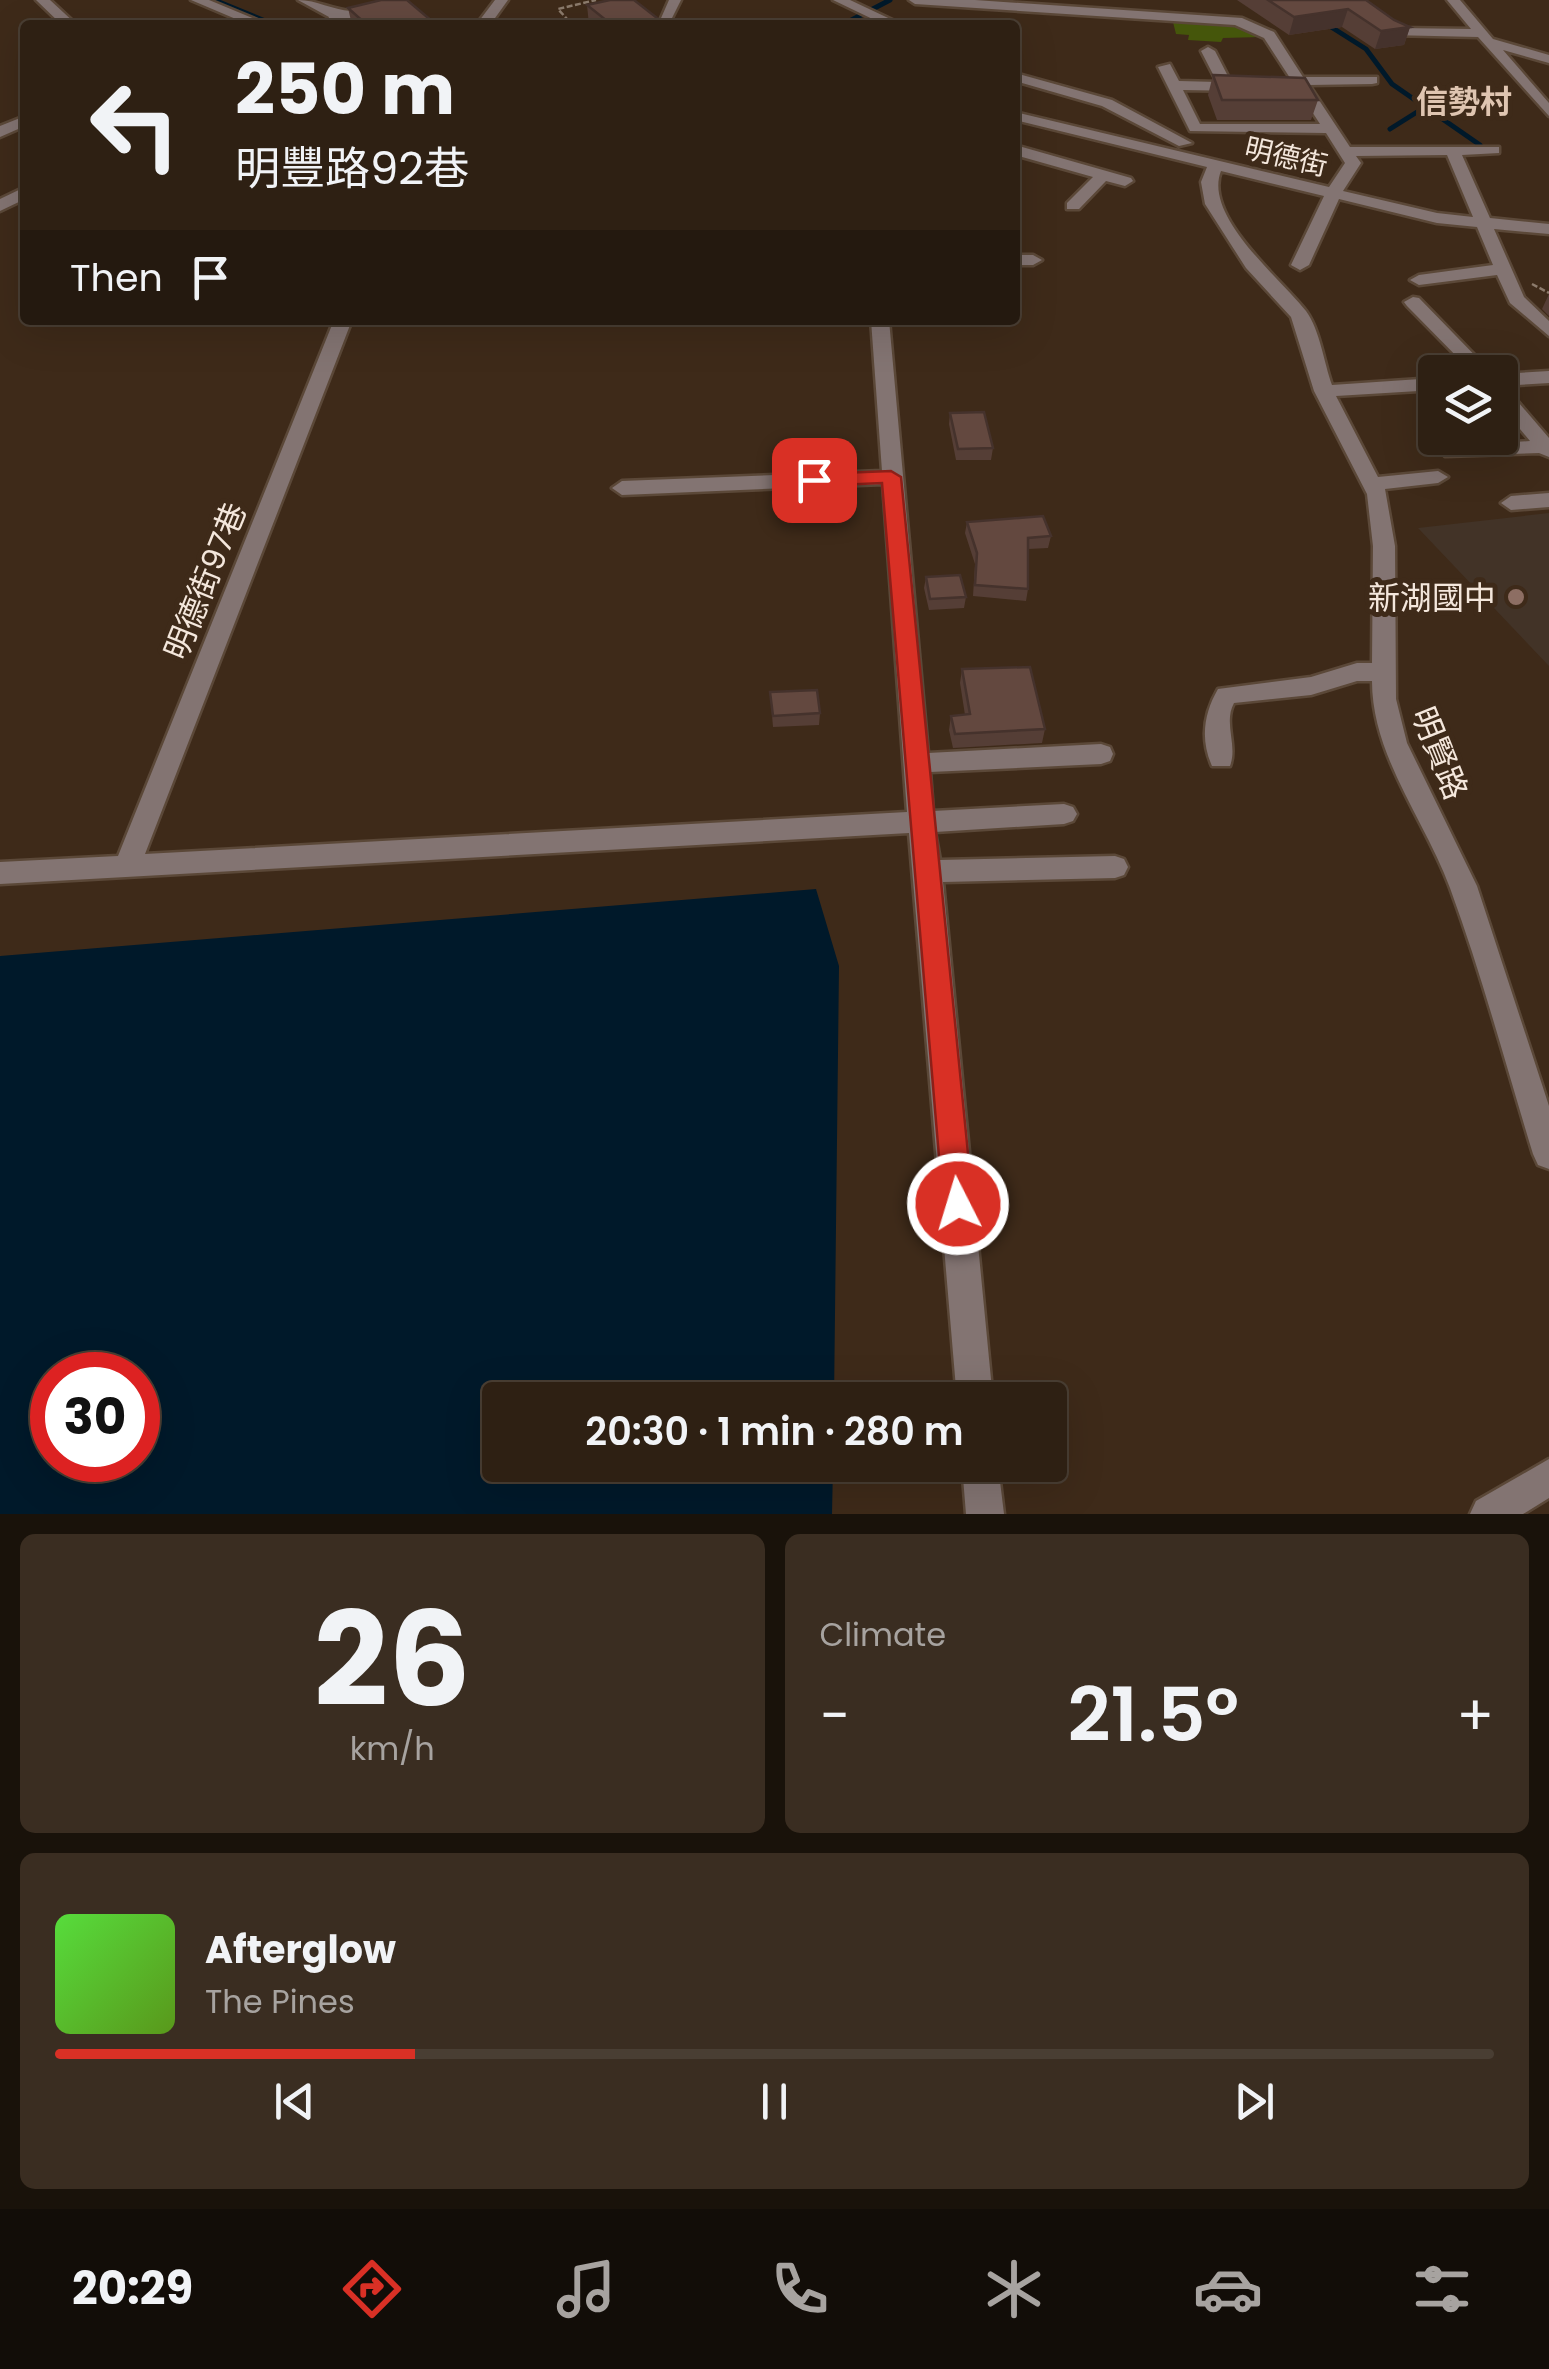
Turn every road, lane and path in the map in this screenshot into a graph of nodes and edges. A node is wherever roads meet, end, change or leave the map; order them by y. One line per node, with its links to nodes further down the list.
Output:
1 (42, 0): 17 (street)
2 (199, 0): 18 (street)
3 (304, 0): 4 (street)
4 (354, 0)
5 (502, 0): 19 (street)
6 (596, 0): 16 (path)
7 (839, 0): 21 (street)
8 (915, 0): 13 (street)
9 (1172, 0): 15 (street)
10 (1234, 0): 22 (street)
11 (1346, 0): 24 (street)
12 (1453, 0): 24 (street)
13 (1027, 4): 14 (street)
14 (1106, 6): 15 (street); 23 (street)
15 (1174, 17): 22 (street)
16 (567, 18): 20 (path)
17 (64, 20)
18 (249, 20)
19 (486, 20)
20 (559, 20)
21 (885, 20)
22 (1238, 21): 32 (street)
23 (1106, 30)
24 (1484, 37): 26 (street); 34 (street)
25 (1208, 52): 31 (street)
26 (1549, 58)
27 (1165, 67): 30 (street)
28 (1020, 77): 40 (street)
29 (1372, 80): 32 (street)
30 (1172, 85): 31 (street); 37 (street)
31 (1226, 86): 33 (street)
32 (1297, 86): 38 (street)
33 (1266, 88)
34 (1549, 112)
35 (1020, 117): 36 (street, 明德街)
36 (1033, 120): 39 (street); 40 (street, 明德街)
37 (1194, 128): 38 (street); 40 (street)
38 (1332, 129): 44 (street)
39 (1020, 136)
40 (1179, 149): 45 (street, 明德街)
41 (1452, 150): 42 (street); 44 (street); 50 (street)
42 (1494, 150)
43 (1020, 151): 46 (street)
44 (1349, 152): 48 (street)
45 (1216, 167): 48 (street, 明德街); 63 (street, 明賢路)
46 (1103, 175): 47 (street); 49 (street)
47 (1126, 181)
48 (1333, 194): 50 (street, 明德街); 52 (street)
49 (1073, 206)
50 (1482, 225): 51 (street, 明德街); 53 (street)
51 (1549, 229)
52 (1300, 266)
53 (1500, 269): 54 (street); 58 (street)
54 (1419, 280)
55 (1413, 302): 59 (street)
56 (341, 325): 79 (street, 明德街97巷)
57 (880, 325): 67 (street)
58 (1549, 331)
59 (1465, 355)
60 (1549, 377): 61 (street)
61 (1518, 379)
62 (1418, 385): 63 (street)
63 (1324, 391): 69 (street, 明賢路)
64 (1518, 414): 65 (street)
65 (1547, 448): 66 (street)
66 (1518, 449)
67 (891, 477): 70 (street); 76 (street)
68 (1438, 477): 69 (street)
69 (1373, 484): 73 (street, 明賢路)
70 (622, 488)
71 (1549, 500): 72 (street)
72 (1511, 503)
73 (1384, 672): 75 (street); 83 (street, 明賢路)
74 (1101, 754): 76 (street)
75 (1221, 759)
76 (916, 763): 78 (street)
77 (1064, 814): 78 (street)
78 (921, 822): 79 (street); 81 (street)
79 (127, 866): 82 (street)
80 (1115, 867): 81 (street)
81 (928, 871): 84 (street)
82 (0, 873)
83 (1549, 1154)
84 (973, 1382)
85 (1549, 1477): 88 (street)
86 (981, 1482): 87 (street)
87 (984, 1514)
88 (1489, 1514)

